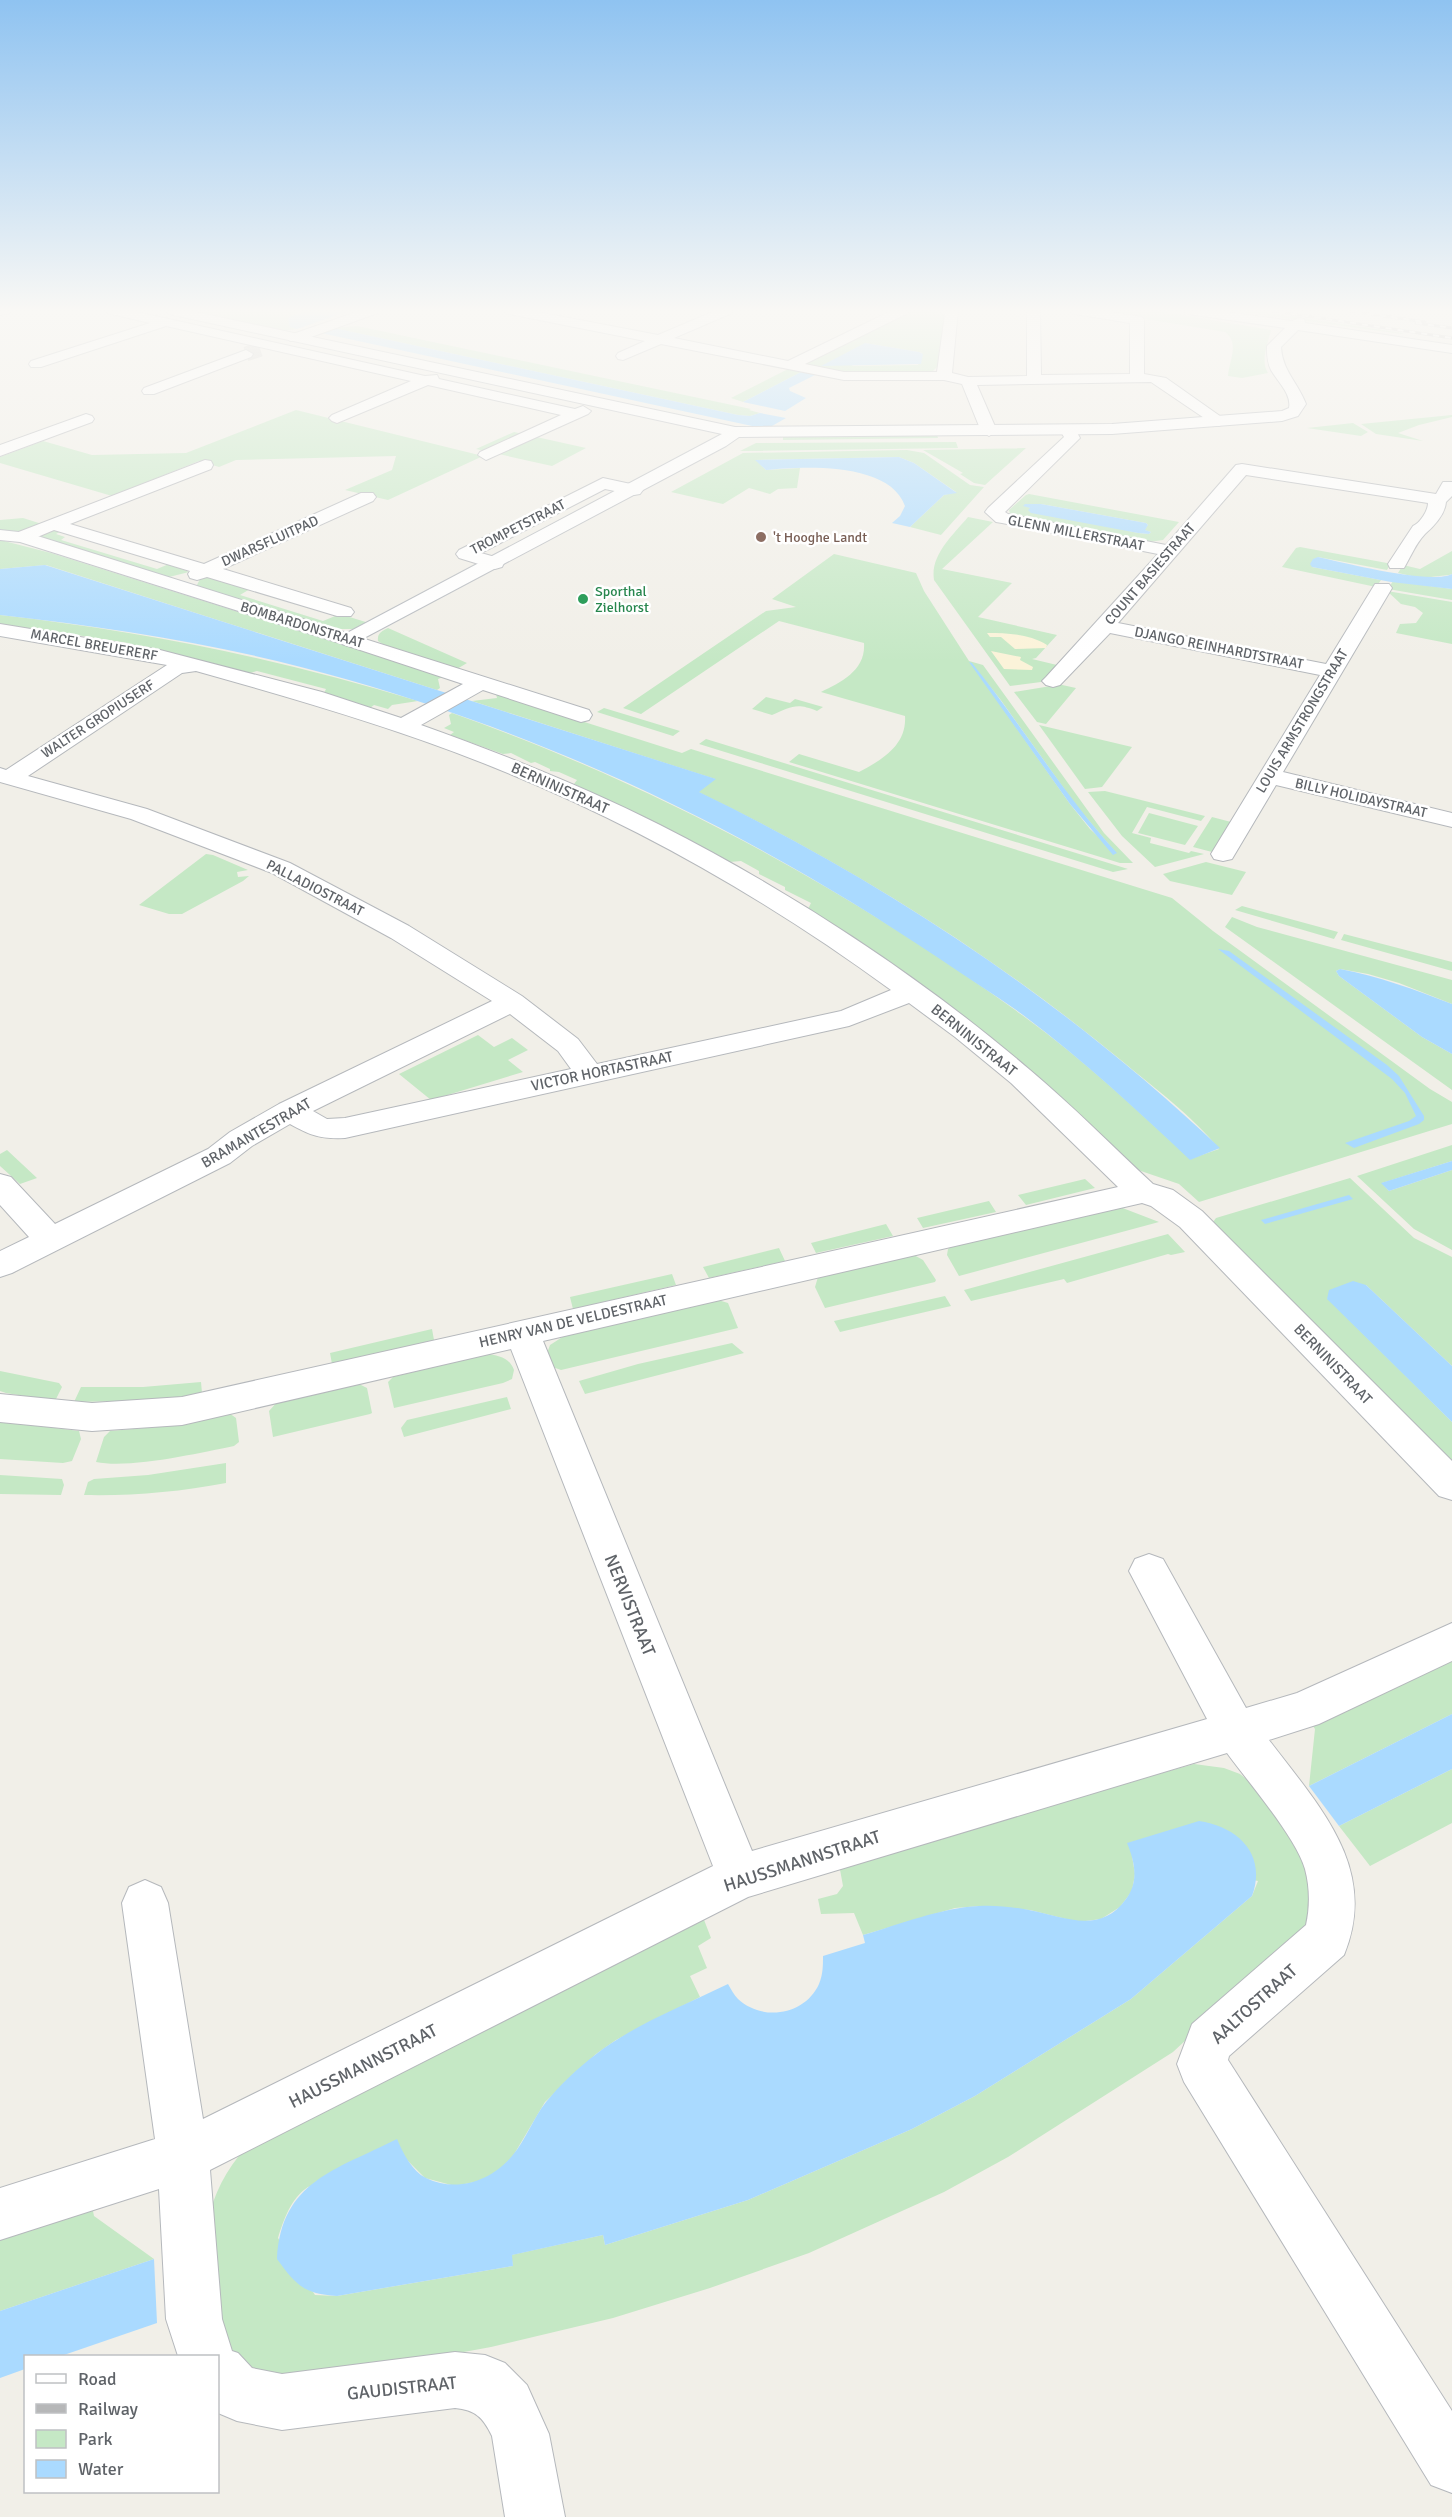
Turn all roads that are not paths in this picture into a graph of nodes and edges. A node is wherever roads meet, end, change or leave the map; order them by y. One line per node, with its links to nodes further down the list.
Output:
1 (63, 427): 9 (street)
2 (546, 427): 10 (street)
3 (713, 427): 8 (street)
4 (988, 427): 7 (street)
5 (1096, 427): 6 (street)
6 (1068, 430): 7 (street); 19 (street, GLENN MILLERSTRAAT)
7 (989, 431): 8 (street)
8 (735, 432): 13 (street, TROMPETSTRAAT)
9 (0, 451)
10 (486, 455)
11 (205, 465): 16 (street)
12 (1452, 482): 15 (street)
13 (634, 490): 20 (street, TROMPETSTRAAT); 20 (street, TROMPETSTRAAT)
14 (367, 497): 22 (street, DWARSFLUITPAD)
15 (1437, 500): 19 (street, COUNT BASIESTRAAT); 21 (street)
16 (53, 524): 18 (street, BOMBARDONSTRAAT); 22 (street, BOMBARDONSTRAAT)
17 (0, 535): 18 (street, BOMBARDONSTRAAT)
18 (22, 537): 23 (street, BOMBARDONSTRAAT)
19 (1169, 550): 26 (street, COUNT BASIESTRAAT)
20 (495, 563): 28 (street, TROMPETSTRAAT)
21 (1396, 564)
22 (204, 571): 23 (street, DWARSFLUITPAD); 25 (street, BOMBARDONSTRAAT)
23 (172, 586): 28 (street, BOMBARDONSTRAAT)
24 (1382, 588): 30 (street, LOUIS ARMSTRONGSTRAAT)
25 (344, 612)
26 (1105, 626): 30 (street, DJANGO REINHARDTSTRAAT); 31 (street, COUNT BASIESTRAAT)
27 (0, 630): 29 (street, MARCEL BREUERERF)
28 (349, 640): 32 (street, BOMBARDONSTRAAT)
29 (187, 665): 34 (street, BERNINISTRAAT); 35 (street, WALTER GROPIUSERF)
30 (1332, 671): 36 (street, LOUIS ARMSTRONGSTRAAT)
31 (1053, 681)
32 (472, 687): 33 (street, BOMBARDONSTRAAT); 34 (street)
33 (581, 715)
34 (403, 726): 39 (street, BERNINISTRAAT)
35 (5, 776): 40 (street, PALLADIOSTRAAT)
36 (1269, 776): 37 (street, BILLY HOLIDAYSTRAAT); 38 (street, LOUIS ARMSTRONGSTRAAT)
37 (1452, 820)
38 (1223, 854)
39 (913, 991): 41 (street, VICTOR HORTASTRAAT); 44 (street, BERNINISTRAAT)
40 (512, 1002): 41 (street, PALLADIOSTRAAT); 42 (street, BRAMANTESTRAAT)
41 (590, 1074): 42 (street, VICTOR HORTASTRAAT)
42 (290, 1111): 45 (street, BRAMANTESTRAAT)
43 (0, 1185): 45 (street)
44 (1142, 1192): 47 (street, HENRY VAN DE VELDESTRAAT); 49 (street, BERNINISTRAAT)
45 (51, 1240): 46 (street, BRAMANTESTRAAT)
46 (0, 1265)
47 (522, 1333): 48 (street, HENRY VAN DE VELDESTRAAT); 53 (street, NERVISTRAAT)
48 (0, 1408)
49 (1452, 1485)
50 (1149, 1571): 52 (street, AALTOSTRAAT)
51 (1452, 1641): 52 (street, HAUSSMANNSTRAAT)
52 (1235, 1729): 53 (street, HAUSSMANNSTRAAT); 59 (street, AALTOSTRAAT)
53 (740, 1877): 55 (street, HAUSSMANNSTRAAT)
54 (145, 1903): 55 (street)
55 (183, 2156): 56 (street, HAUSSMANNSTRAAT); 57 (street)
56 (0, 2214)
57 (206, 2355)
58 (219, 2374): 60 (street, GAUDISTRAAT)
59 (1452, 2464)
60 (535, 2517)

